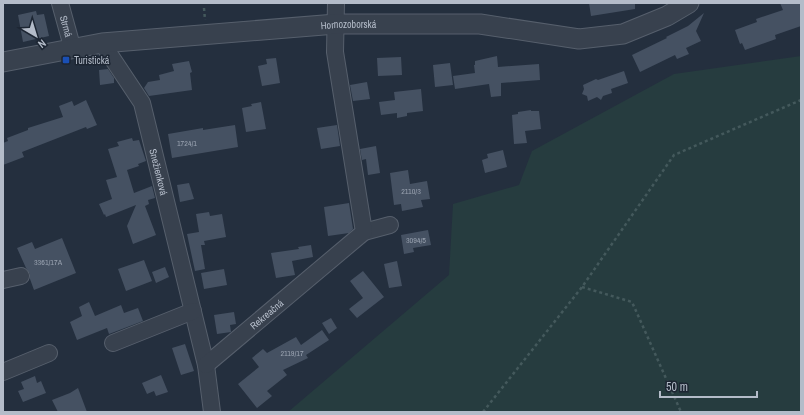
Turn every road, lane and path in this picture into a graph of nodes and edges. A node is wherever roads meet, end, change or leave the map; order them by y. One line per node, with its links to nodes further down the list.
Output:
1 (60, 3): 8 (street, Strmá)
2 (336, 3): 6 (street)
3 (689, 3): 6 (street, Hornozoborská)
4 (204, 8): 5 (path)
5 (205, 21)
6 (336, 24): 7 (street, Hornozoborská); 12 (street)
7 (102, 43): 8 (street, Hornozoborská); 16 (street, Snežienková)
8 (73, 50): 9 (street, Hornozoborská)
9 (3, 62)
10 (801, 100): 15 (path)
11 (390, 225): 12 (street, Rekreačná)
12 (364, 232): 19 (street, Rekreačná)
13 (21, 276): 14 (street)
14 (3, 280)
15 (582, 287): 22 (path); 23 (path)
16 (193, 311): 17 (street); 19 (street, Snežienková)
17 (113, 343)
18 (49, 353): 20 (street)
19 (206, 364): 21 (street)
20 (3, 372)
21 (212, 412)
22 (483, 412)
23 (681, 412)

